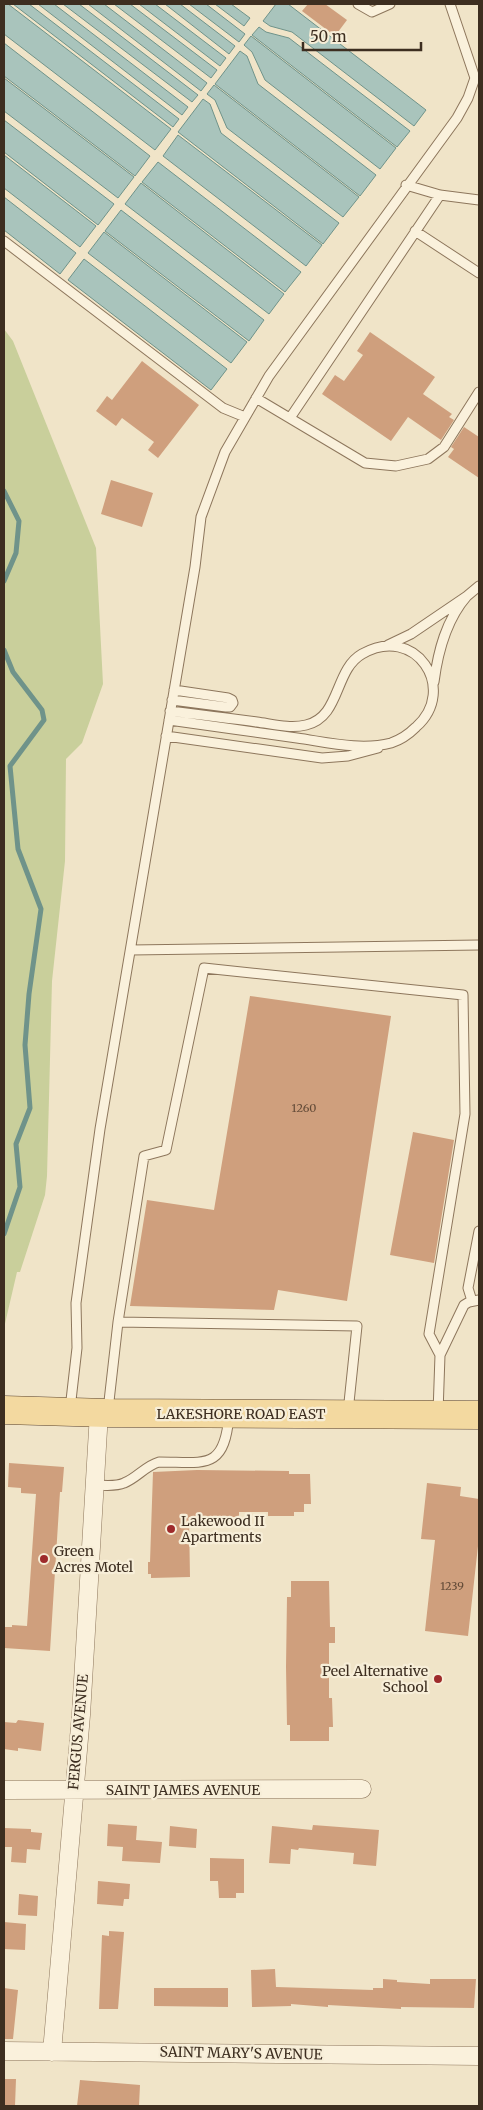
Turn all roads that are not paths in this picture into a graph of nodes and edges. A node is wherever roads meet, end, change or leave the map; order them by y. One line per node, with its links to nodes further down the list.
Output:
1 (358, 4): 2 (lane)
2 (390, 4)
3 (450, 4): 4 (lane)
4 (477, 74): 5 (lane)
5 (406, 185): 6 (lane); 12 (lane)
6 (440, 195): 7 (lane); 8 (lane)
7 (479, 200)
8 (415, 231): 10 (lane); 14 (lane)
9 (4, 241): 13 (lane)
10 (479, 273)
11 (479, 392): 14 (lane)
12 (256, 398): 13 (lane); 14 (lane)
13 (245, 417): 19 (lane)
14 (290, 418)
15 (479, 586): 16 (lane)
16 (467, 596): 17 (lane); 18 (lane)
17 (385, 646): 18 (lane); 21 (lane)
18 (434, 685): 23 (lane)
19 (174, 690): 20 (lane); 20 (lane)
20 (172, 700): 21 (lane)
21 (170, 716): 22 (lane); 23 (lane)
22 (166, 736): 23 (lane); 25 (lane)
23 (392, 742)
24 (479, 945): 25 (lane)
25 (131, 950): 31 (lane)
26 (479, 1231): 27 (lane)
27 (476, 1300): 29 (lane)
28 (118, 1322): 29 (lane); 32 (lane); 34 (lane)
29 (440, 1355): 35 (lane)
30 (4, 1410): 31 (main road, LAKESHORE ROAD EAST)
31 (70, 1412): 32 (main road, LAKESHORE ROAD EAST)
32 (103, 1413): 33 (main road, LAKESHORE ROAD EAST); 37 (street, FERGUS AVENUE)
33 (229, 1414): 34 (main road, LAKESHORE ROAD EAST); 37 (lane)
34 (347, 1414): 35 (main road, LAKESHORE ROAD EAST)
35 (438, 1415): 36 (main road, LAKESHORE ROAD EAST)
36 (479, 1415)
37 (95, 1485): 40 (street, FERGUS AVENUE)
38 (362, 1789): 40 (street, SAINT JAMES AVENUE)
39 (4, 1790): 40 (street, SAINT JAMES AVENUE)
40 (74, 1790): 42 (street, FERGUS AVENUE)
41 (4, 2051): 42 (street, SAINT MARY'S AVENUE)
42 (52, 2052): 43 (street, SAINT MARY'S AVENUE)
43 (479, 2056)

